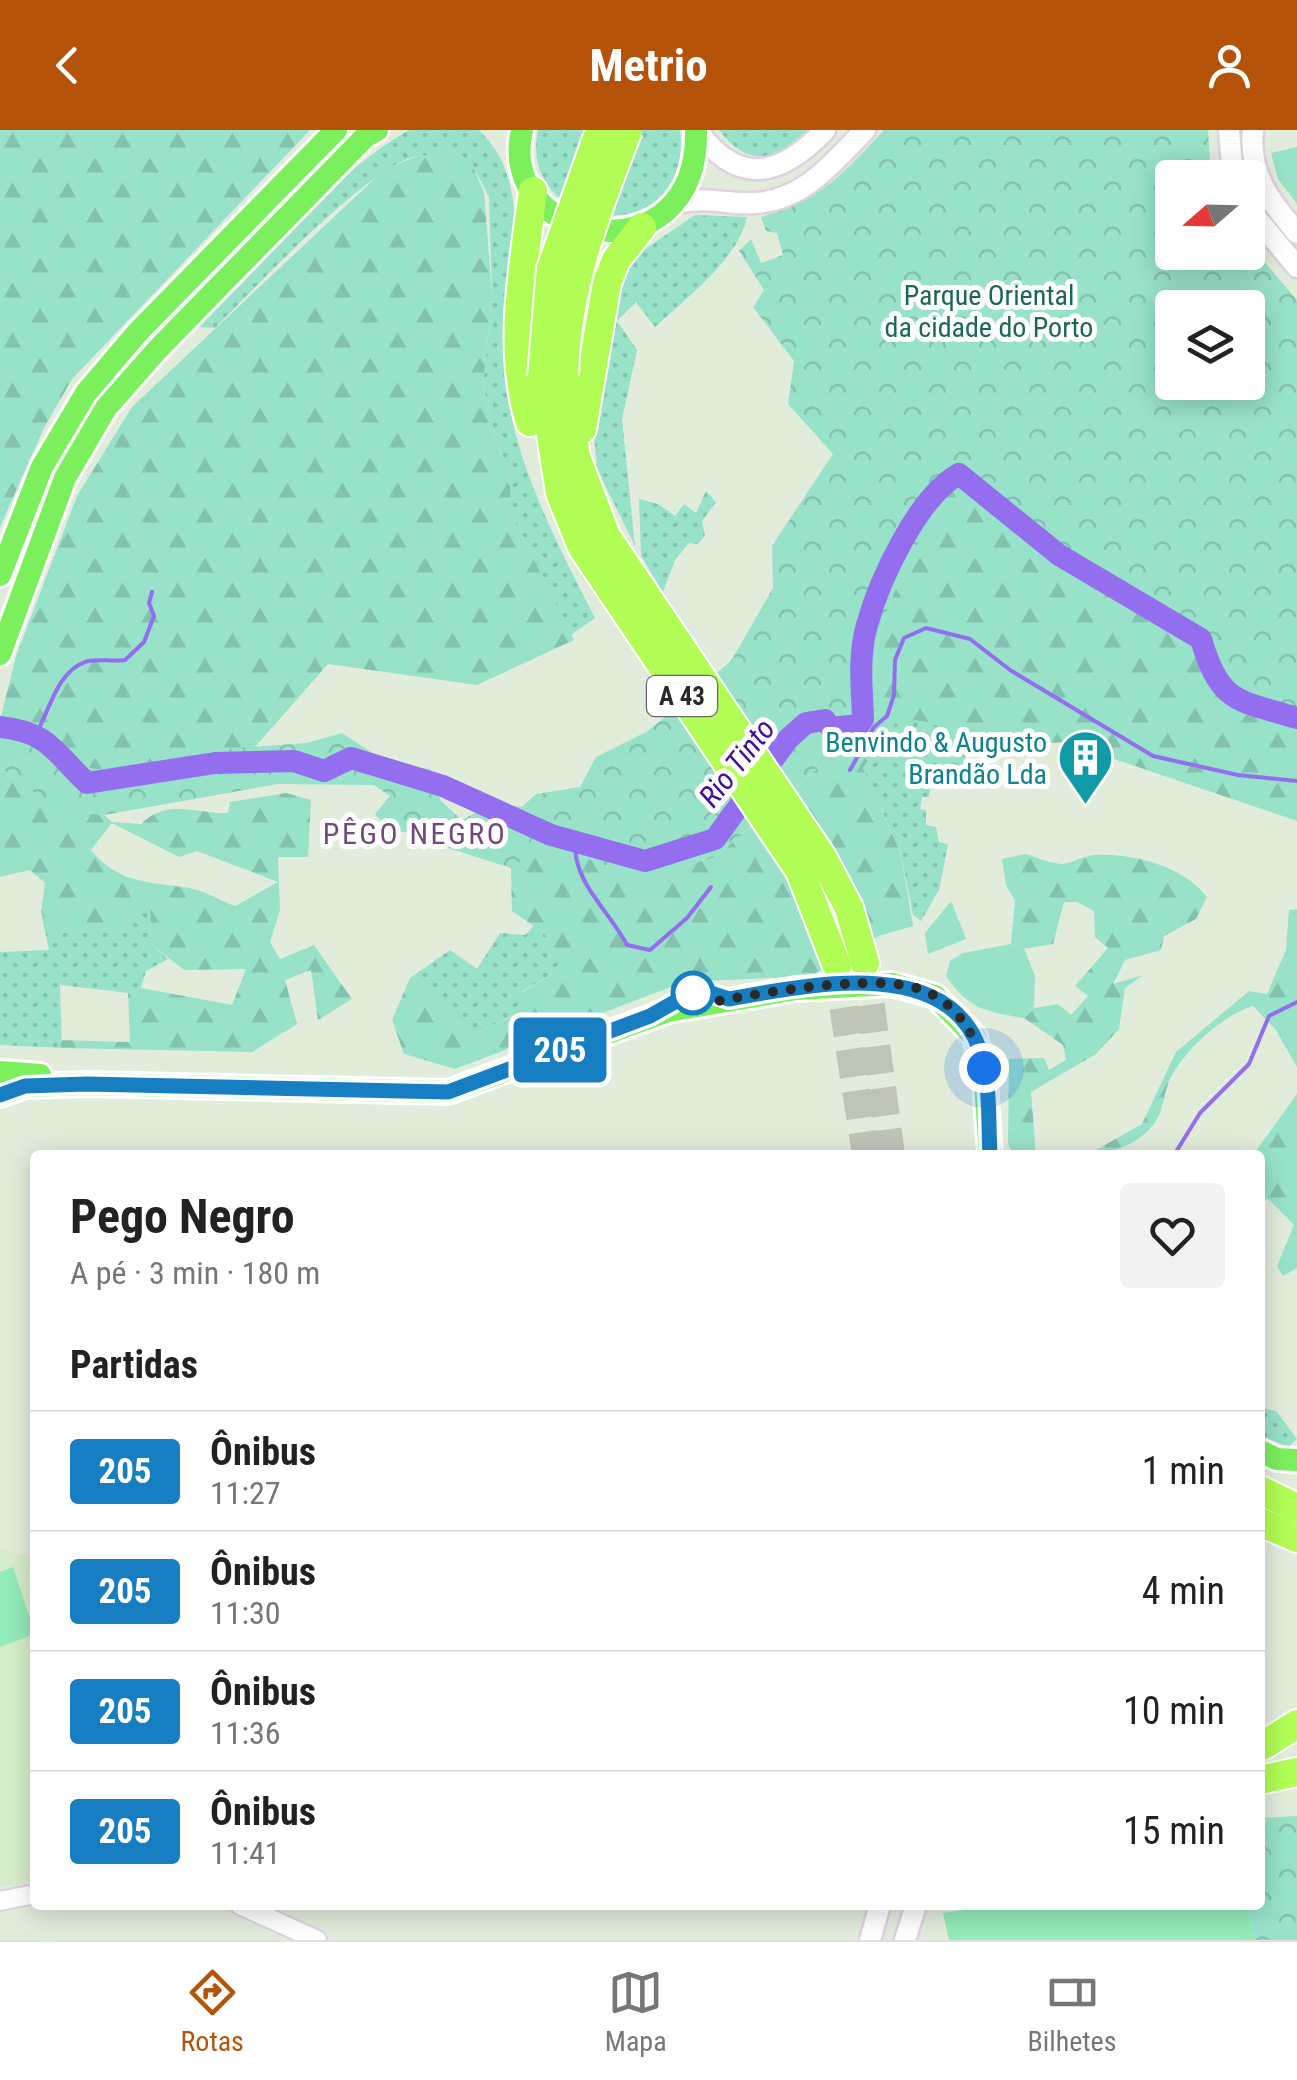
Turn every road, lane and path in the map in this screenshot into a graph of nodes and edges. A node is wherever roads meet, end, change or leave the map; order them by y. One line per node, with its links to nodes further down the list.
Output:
1 (336, 130): 23 (main road)
2 (377, 130): 24 (main road)
3 (505, 130): 12 (main road)
4 (522, 130): 12 (main road)
5 (600, 130): 20 (highway, A 43, bridge)
6 (628, 130): 20 (highway, A 43, bridge)
7 (696, 130): 8 (main road); 15 (main road)
8 (825, 130)
9 (865, 130): 15 (main road)
10 (1229, 130): 13 (main road)
11 (1253, 130): 18 (main road)
12 (521, 154): 14 (main road)
13 (1232, 160)
14 (533, 191): 16 (main road); 22 (highway)
15 (676, 203): 16 (main road)
16 (642, 227): 21 (highway)
17 (1265, 228): 19 (main road)
18 (1297, 233)
19 (1297, 267)
20 (553, 377): 21 (highway, A 43); 22 (highway, A 43)
21 (580, 470): 22 (highway, A 43)
22 (574, 506): 25 (highway, A 43)
23 (3, 567)
24 (0, 654)
25 (811, 864): 26 (highway, A 43); 27 (highway, A 43)
26 (865, 963)
27 (837, 966)
28 (0, 1072): 29 (main road)
29 (87, 1084): 30 (main road); 31 (main road)
30 (0, 1088)
31 (990, 1150)
32 (1265, 1453): 33 (main road)
33 (1297, 1460)
34 (1265, 1492): 35 (highway)
35 (1297, 1508)
36 (1297, 1724): 38 (highway)
37 (1297, 1734): 39 (main road)
38 (1265, 1751)
39 (1265, 1752)
40 (1265, 1755): 41 (main road)
41 (1297, 1759)
42 (1297, 1772): 43 (highway)
43 (1265, 1779)
44 (30, 1895): 45 (street)
45 (0, 1902)
46 (251, 1910): 49 (street)
47 (879, 1910): 50 (main road)
48 (914, 1910): 51 (main road)
49 (317, 1940)
50 (870, 1940)
51 (905, 1940)

